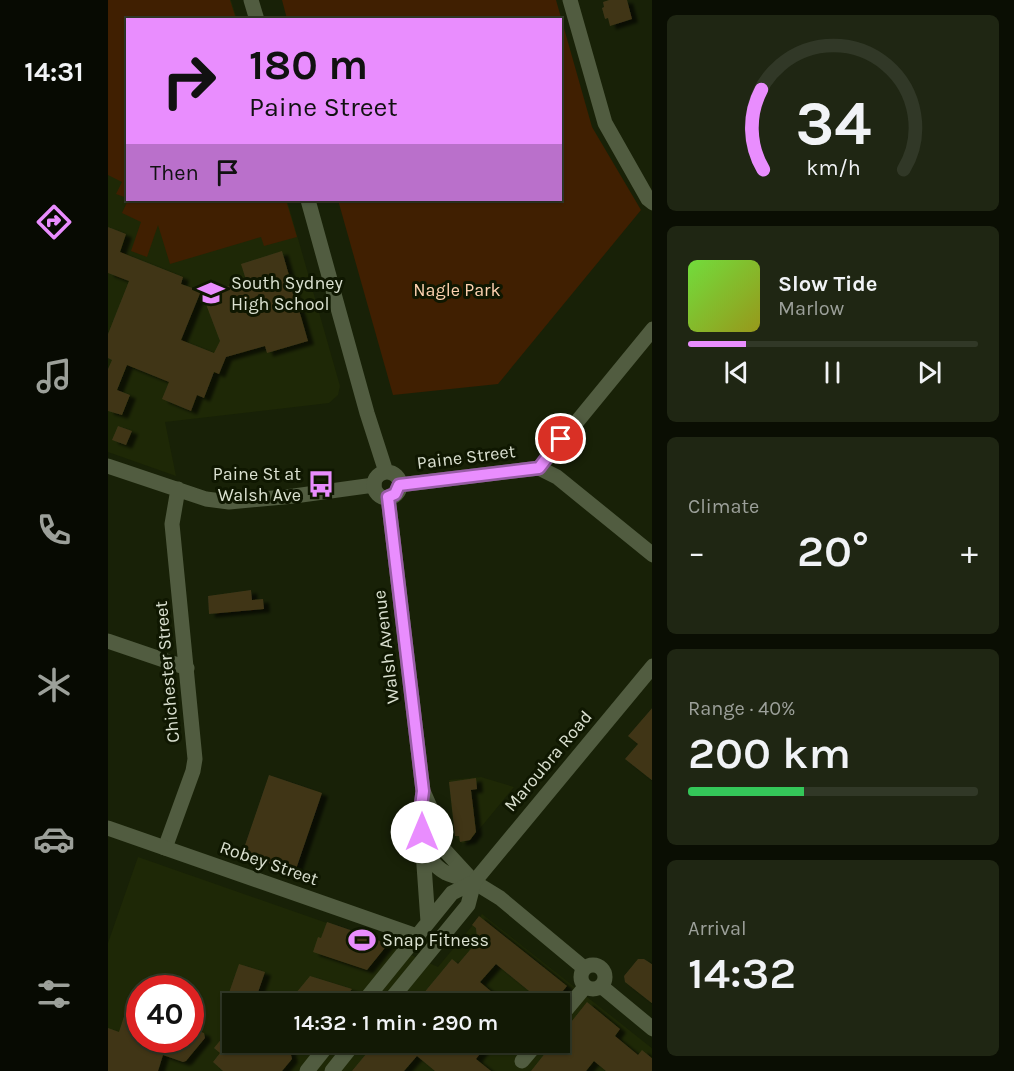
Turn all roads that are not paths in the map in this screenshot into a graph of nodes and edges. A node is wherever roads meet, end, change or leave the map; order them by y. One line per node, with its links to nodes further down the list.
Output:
1 (251, 0): 3 (street)
2 (570, 0): 5 (street)
3 (256, 18)
4 (308, 201): 9 (street)
5 (652, 203)
6 (652, 329): 8 (street, Paine Street)
7 (108, 466): 12 (street)
8 (539, 468): 11 (street, Paine Street); 14 (street)
9 (386, 472): 10 (street); 11 (street)
10 (374, 485): 12 (street); 13 (street)
11 (399, 485): 13 (street)
12 (178, 489): 17 (street, Chichester Street)
13 (388, 497): 18 (street, Walsh Avenue)
14 (652, 555)
15 (108, 641): 17 (street)
16 (652, 666): 22 (street, Maroubra Road)
17 (187, 668): 20 (street, Chichester Street)
18 (423, 791): 21 (street, Walsh Avenue); 22 (street, Walsh Avenue)
19 (108, 828): 20 (street, Robey Street)
20 (165, 848): 24 (street, Robey Street)
21 (423, 851): 22 (street); 23 (street, Walsh Avenue)
22 (474, 882): 23 (street, Maroubra Road); 25 (street); 29 (street, Maroubra Road)
23 (428, 922): 24 (street, Maroubra Road)
24 (417, 936): 28 (street, Maroubra Road)
25 (584, 968): 26 (street); 27 (street)
26 (601, 986): 27 (street); 31 (street)
27 (585, 987): 30 (street)
28 (371, 993)
29 (396, 993)
30 (570, 1005)
31 (652, 1029)
32 (321, 1053): 36 (street)
33 (346, 1053): 37 (street)
34 (529, 1053): 35 (street)
35 (522, 1061)
36 (307, 1071)
37 (332, 1071)

